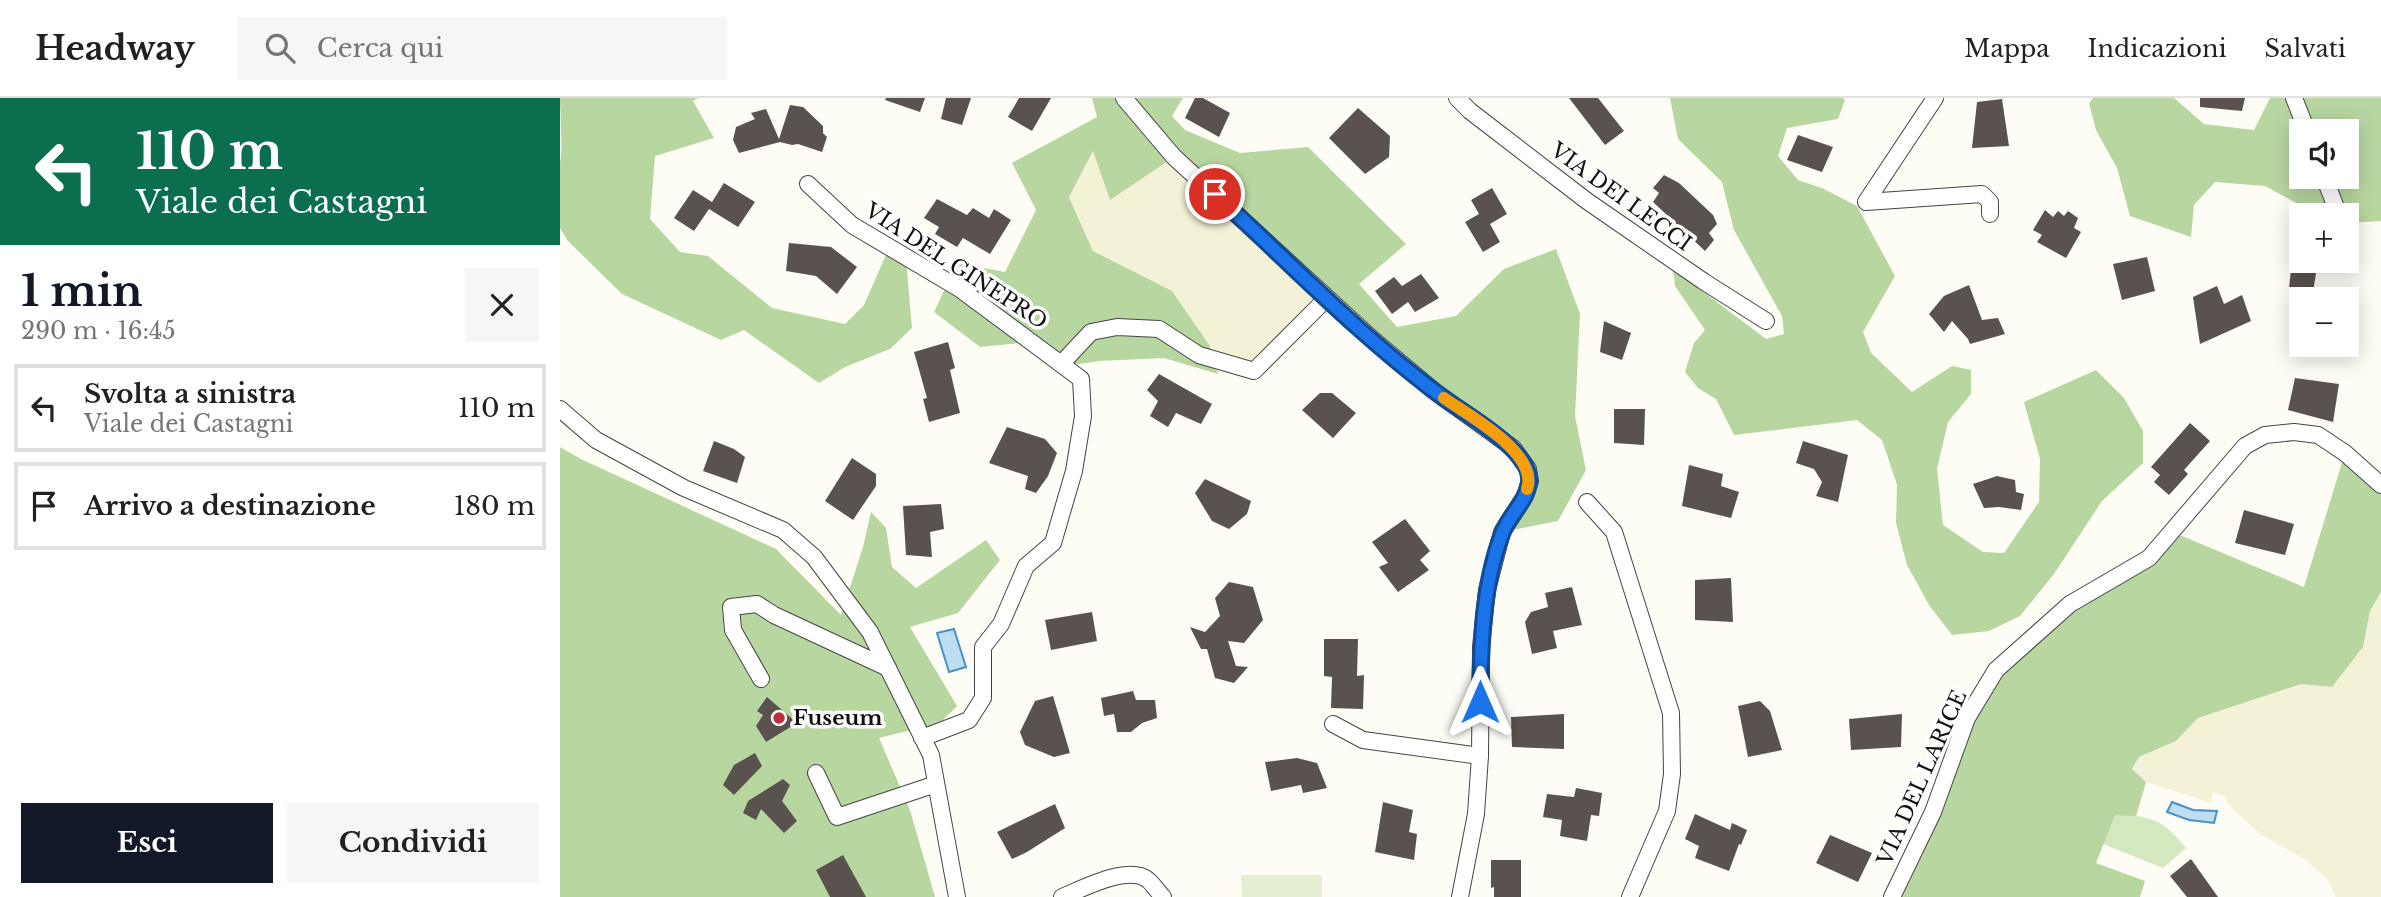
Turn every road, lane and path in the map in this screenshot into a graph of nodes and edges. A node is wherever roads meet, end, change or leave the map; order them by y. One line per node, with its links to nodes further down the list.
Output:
1 (1124, 98): 8 (street)
2 (1457, 98): 9 (street, VIA DEI LECCI)
3 (1935, 98): 7 (street)
4 (2294, 98): 5 (street)
5 (2302, 119)
6 (808, 184): 10 (street, VIA DEL GINEPRO)
7 (1990, 214)
8 (1327, 298): 10 (street); 18 (street)
9 (1766, 321)
10 (1062, 363): 17 (street, VIA DEL GINEPRO)
11 (560, 409): 14 (street)
12 (2381, 485): 26 (street, VIA DEL LARICE)
13 (1587, 502): 25 (street)
14 (888, 668): 15 (street); 17 (street)
15 (761, 679)
16 (1333, 724): 18 (street)
17 (922, 738): 20 (street)
18 (1480, 756): 24 (street)
19 (816, 773): 20 (street)
20 (936, 784): 21 (street)
21 (957, 897)
22 (1062, 897): 23 (street)
23 (1163, 897)
24 (1460, 897)
25 (1630, 897)
26 (1892, 897)

